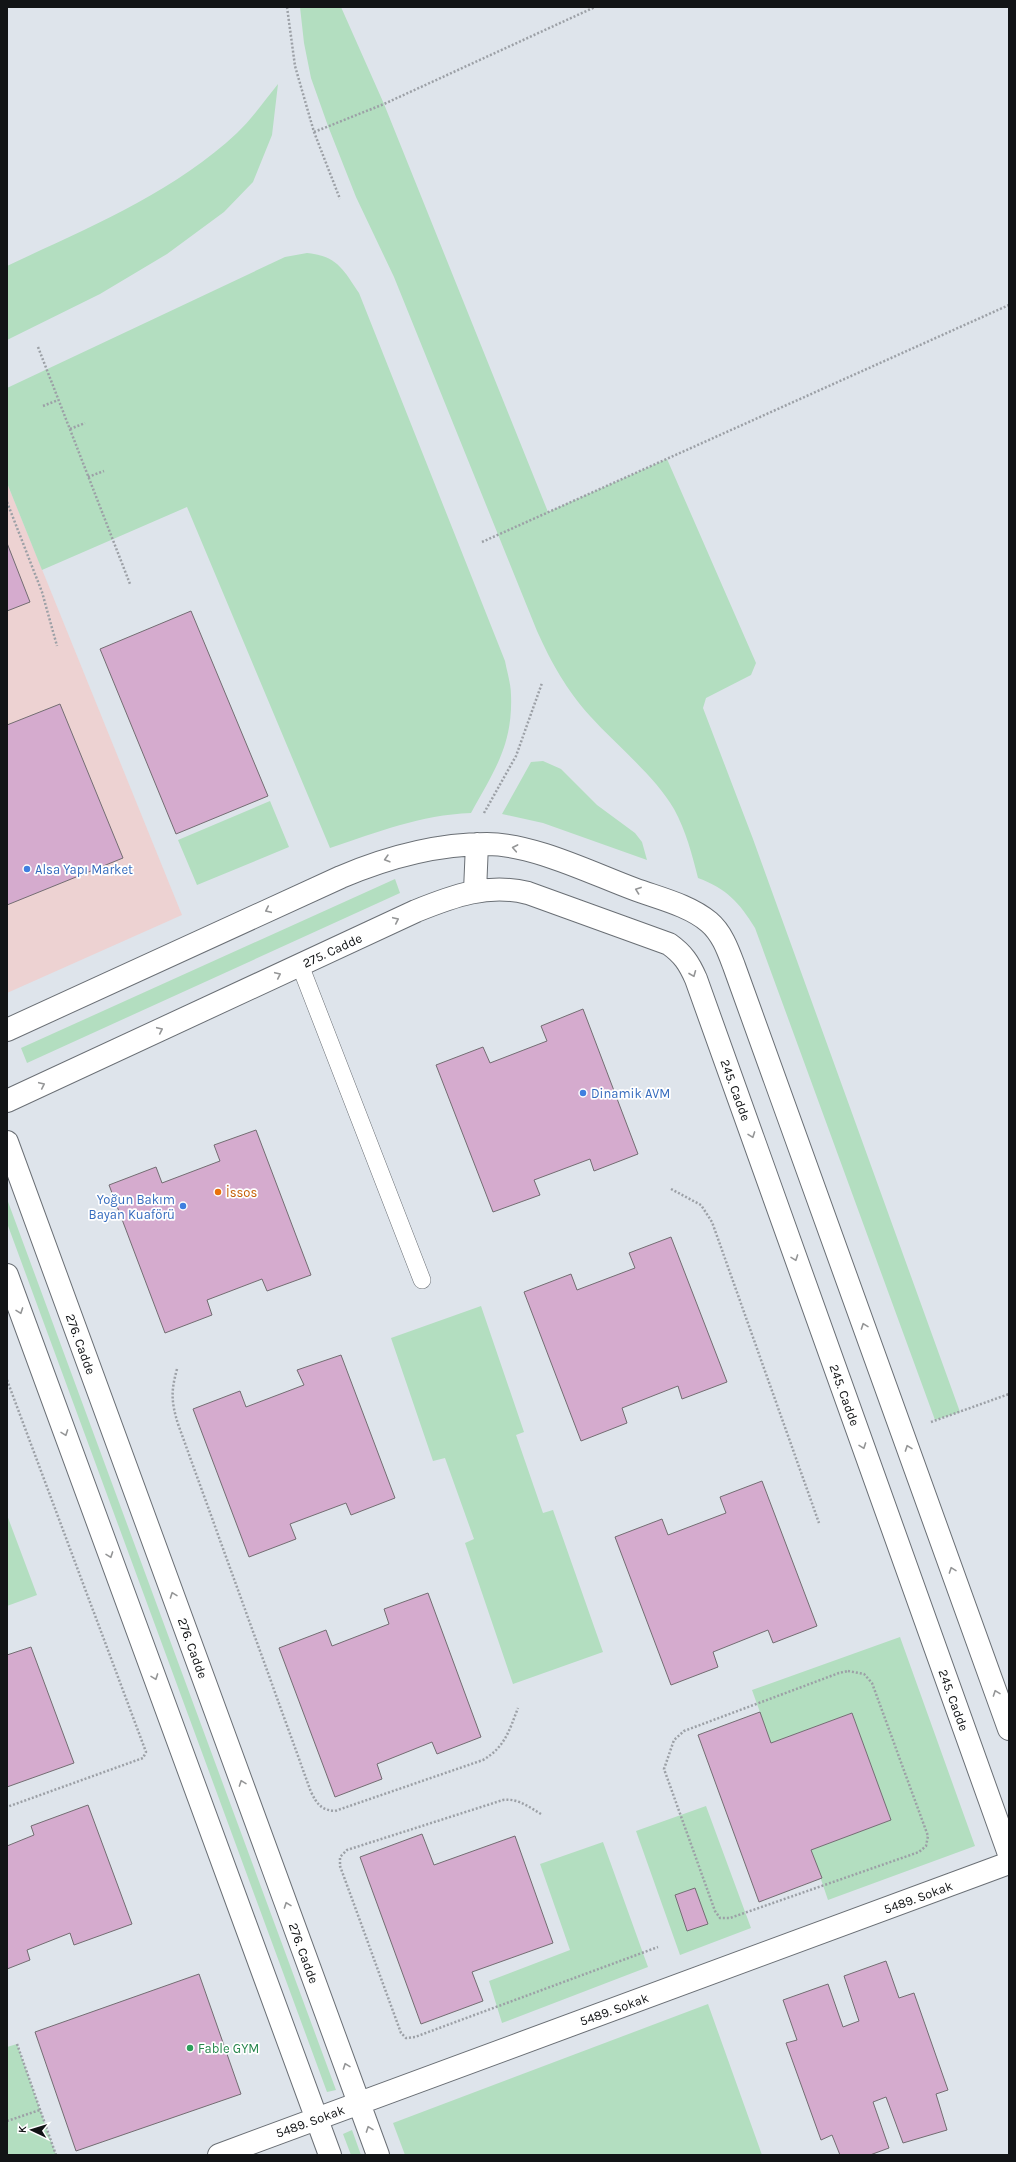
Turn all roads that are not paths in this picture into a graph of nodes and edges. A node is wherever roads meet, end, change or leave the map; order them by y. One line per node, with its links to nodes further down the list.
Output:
1 (477, 844): 2 (street); 5 (street, one-way to 5); 10 (street, one-way to 1)
2 (476, 891): 3 (street, 275. Cadde); 4 (street, 275. Cadde, one-way to 2)
3 (669, 944): 11 (street, 245. Cadde, one-way to 11)
4 (300, 965): 6 (street, 275. Cadde, one-way to 4); 9 (lane)
5 (7, 1030)
6 (7, 1101)
7 (7, 1142): 13 (street, 276. Cadde, one-way to 7)
8 (7, 1275): 14 (street, one-way to 14)
9 (422, 1280)
10 (1009, 1729)
11 (1009, 1854)
12 (1009, 1863): 13 (street, 5489. Sokak)
13 (360, 2103): 14 (street, 5489. Sokak); 17 (street, 276. Cadde, one-way to 13)
14 (317, 2118): 15 (street, 5489. Sokak); 16 (street)
15 (219, 2155)
16 (330, 2155)
17 (378, 2155)

